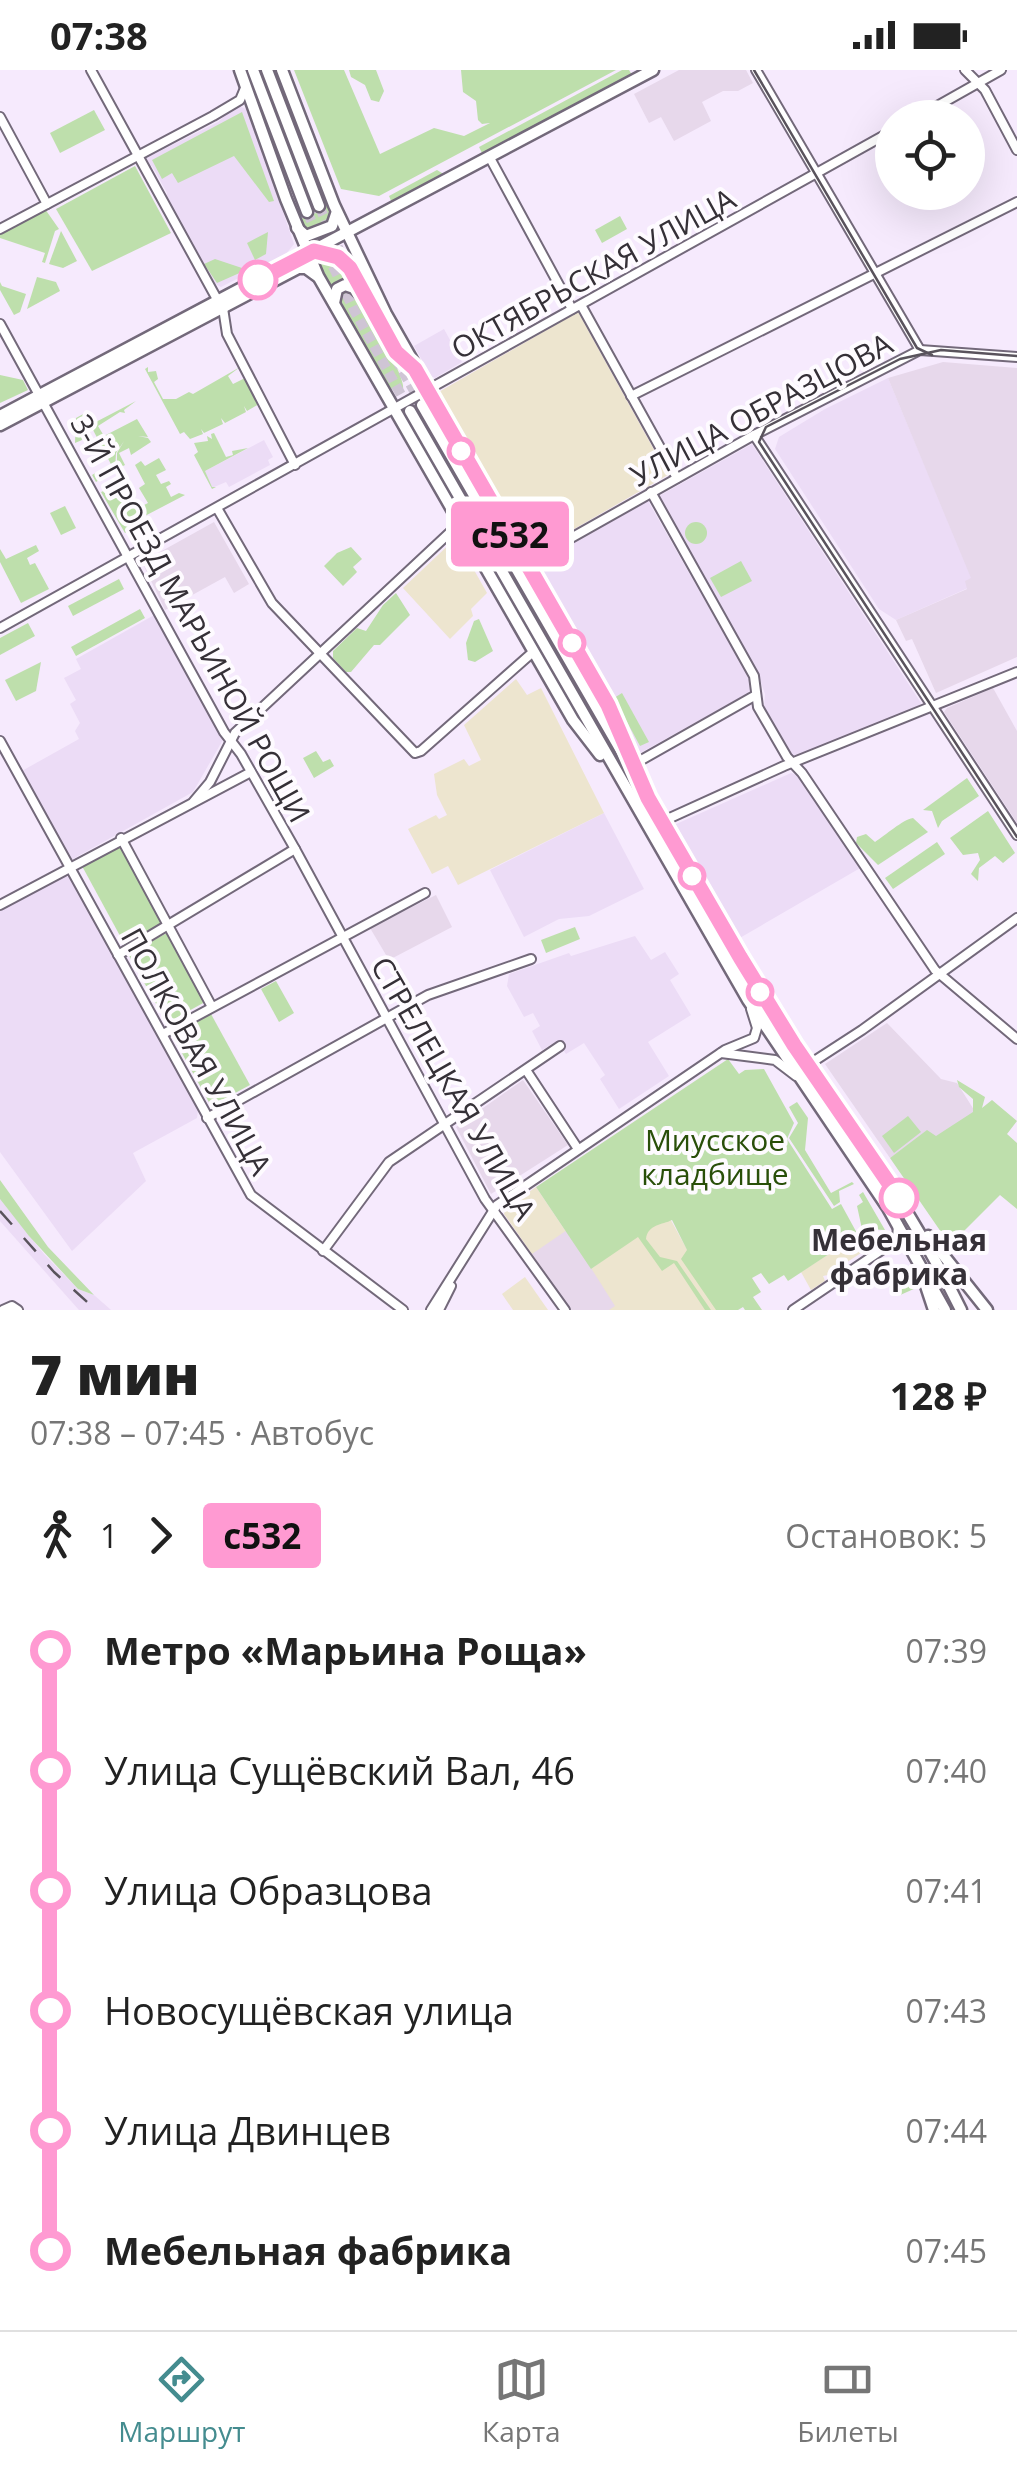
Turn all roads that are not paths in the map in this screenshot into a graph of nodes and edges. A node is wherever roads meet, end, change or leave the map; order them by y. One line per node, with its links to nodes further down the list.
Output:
1 (91, 70): 15 (street)
2 (253, 70): 22 (main road)
3 (267, 70): 20 (main road)
4 (282, 70): 21 (main road)
5 (653, 70): 16 (main road)
6 (756, 70): 17 (street)
7 (965, 70): 10 (street)
8 (1002, 70): 10 (street)
9 (241, 76): 15 (street); 23 (main road)
10 (977, 83): 11 (street); 14 (street)
11 (947, 100)
12 (0, 117): 19 (street)
13 (875, 141): 17 (street, ОКТЯБРЬСКАЯ УЛИЦА)
14 (1017, 150)
15 (138, 155): 19 (street); 29 (street)
16 (490, 158): 25 (main road); 30 (street)
17 (818, 173): 27 (street); 30 (street, ОКТЯБРЬСКАЯ УЛИЦА)
18 (1017, 202): 27 (street)
19 (48, 204): 24 (street)
20 (319, 206)
21 (334, 206): 23 (main road); 25 (main road)
22 (307, 212)
23 (296, 228): 26 (main road)
24 (0, 229)
25 (348, 234): 26 (main road); 36 (main road)
26 (311, 253): 28 (main road); 29 (main road); 31 (main road)
27 (877, 272): 34 (street); 38 (street)
28 (318, 276): 29 (main road); 32 (main road)
29 (220, 304): 39 (main road); 46 (street)
30 (576, 307): 37 (street, ОКТЯБРЬСКАЯ УЛИЦА); 38 (street)
31 (372, 308): 32 (main road); 36 (main road)
32 (340, 318): 41 (main road)
33 (0, 324): 39 (street, 3-Й ПРОЕЗД МАРЬИНОЙ РОЩИ)
34 (920, 350): 35 (street, УЛИЦА ОБРАЗЦОВА); 45 (street, УЛИЦА ОБРАЗЦОВА)
35 (1017, 357)
36 (415, 369): 37 (main road)
37 (427, 391): 41 (street, ОКТЯБРЬСКАЯ УЛИЦА); 51 (main road)
38 (631, 396): 47 (street)
39 (41, 399): 43 (main road); 44 (main road); 53 (street, 3-Й ПРОЕЗД МАРЬИНОЙ РОЩИ)
40 (422, 405): 67 (main road)
41 (392, 410): 46 (street, ОКТЯБРЬСКАЯ УЛИЦА); 50 (main road)
42 (410, 411): 66 (main road)
43 (0, 416)
44 (0, 425)
45 (754, 435): 47 (street, УЛИЦА ОБРАЗЦОВА); 60 (street)
46 (295, 465): 49 (street, ОКТЯБРЬСКАЯ УЛИЦА)
47 (677, 478): 48 (street, УЛИЦА ОБРАЗЦОВА)
48 (651, 492): 52 (street, УЛИЦА ОБРАЗЦОВА); 59 (street)
49 (217, 508): 53 (street, ОКТЯБРЬСКАЯ УЛИЦА); 57 (street)
50 (459, 524): 56 (main road); 57 (street)
51 (520, 551): 52 (street); 54 (main road)
52 (539, 556): 54 (street)
53 (130, 557): 55 (street, ОКТЯБРЬСКАЯ УЛИЦА); 61 (street, 3-Й ПРОЕЗД МАРЬИНОЙ РОЩИ)
54 (534, 576): 63 (main road)
55 (0, 628)
56 (533, 652): 57 (street); 66 (main road)
57 (320, 654): 61 (street)
58 (1017, 672): 60 (street)
59 (756, 695): 63 (street); 64 (street)
60 (932, 707): 64 (street); 70 (street)
61 (230, 739): 65 (street, 3-Й ПРОЕЗД МАРЬИНОЙ РОЩИ); 68 (street)
62 (0, 741): 73 (street, ПОЛКОВАЯ УЛИЦА)
63 (636, 763): 67 (main road)
64 (794, 764): 69 (street); 81 (street)
65 (251, 772): 68 (street); 72 (street, 3-Й ПРОЕЗД МАРЬИНОЙ РОЩИ)
66 (620, 780): 82 (main road)
67 (648, 798): 69 (main road)
68 (194, 800): 71 (street)
69 (661, 822): 89 (main road)
70 (1017, 835)
71 (121, 838): 73 (street); 77 (street)
72 (295, 849): 77 (street); 78 (street, 3-Й ПРОЕЗД МАРЬИНОЙ РОЩИ)
73 (70, 867): 75 (street); 79 (street, ПОЛКОВАЯ УЛИЦА)
74 (425, 893): 78 (street)
75 (0, 905)
76 (1017, 918): 81 (street)
77 (167, 926): 79 (street); 83 (street)
78 (342, 936): 83 (street); 84 (street, СТРЕЛЕЦКАЯ УЛИЦА)
79 (118, 955): 85 (street, ПОЛКОВАЯ УЛИЦА)
80 (530, 959): 84 (street)
81 (939, 974): 86 (street); 89 (street)
82 (748, 1000): 88 (street); 91 (main road)
83 (212, 1007): 85 (street)
84 (385, 1018): 92 (street); 93 (street, СТРЕЛЕЦКАЯ УЛИЦА)
85 (163, 1034): 92 (street, ПОЛКОВАЯ УЛИЦА)
86 (1017, 1039)
87 (560, 1046): 90 (street)
88 (721, 1054): 91 (street); 94 (street)
89 (808, 1064): 95 (main road)
90 (526, 1070): 93 (street); 94 (street)
91 (800, 1080): 97 (main road)
92 (208, 1118): 99 (street, ПОЛКОВАЯ УЛИЦА)
93 (444, 1126): 96 (street, СТРЕЛЕЦКАЯ УЛИЦА); 99 (street)
94 (578, 1148): 96 (street)
95 (905, 1208): 110 (main road); 111 (main road)
96 (492, 1211): 100 (street); 106 (street, СТРЕЛЕЦКАЯ УЛИЦА)
97 (896, 1221): 98 (main road); 107 (street)
98 (904, 1235): 108 (main road); 109 (main road)
99 (323, 1251): 103 (street, ПОЛКОВАЯ УЛИЦА)
100 (456, 1267): 104 (street); 105 (street)
101 (3, 1310): 102 (street)
102 (18, 1310)
103 (403, 1310)
104 (428, 1310)
105 (439, 1310)
106 (564, 1310)
107 (793, 1310)
108 (935, 1310)
109 (945, 1310)
110 (964, 1310)
111 (987, 1310)

